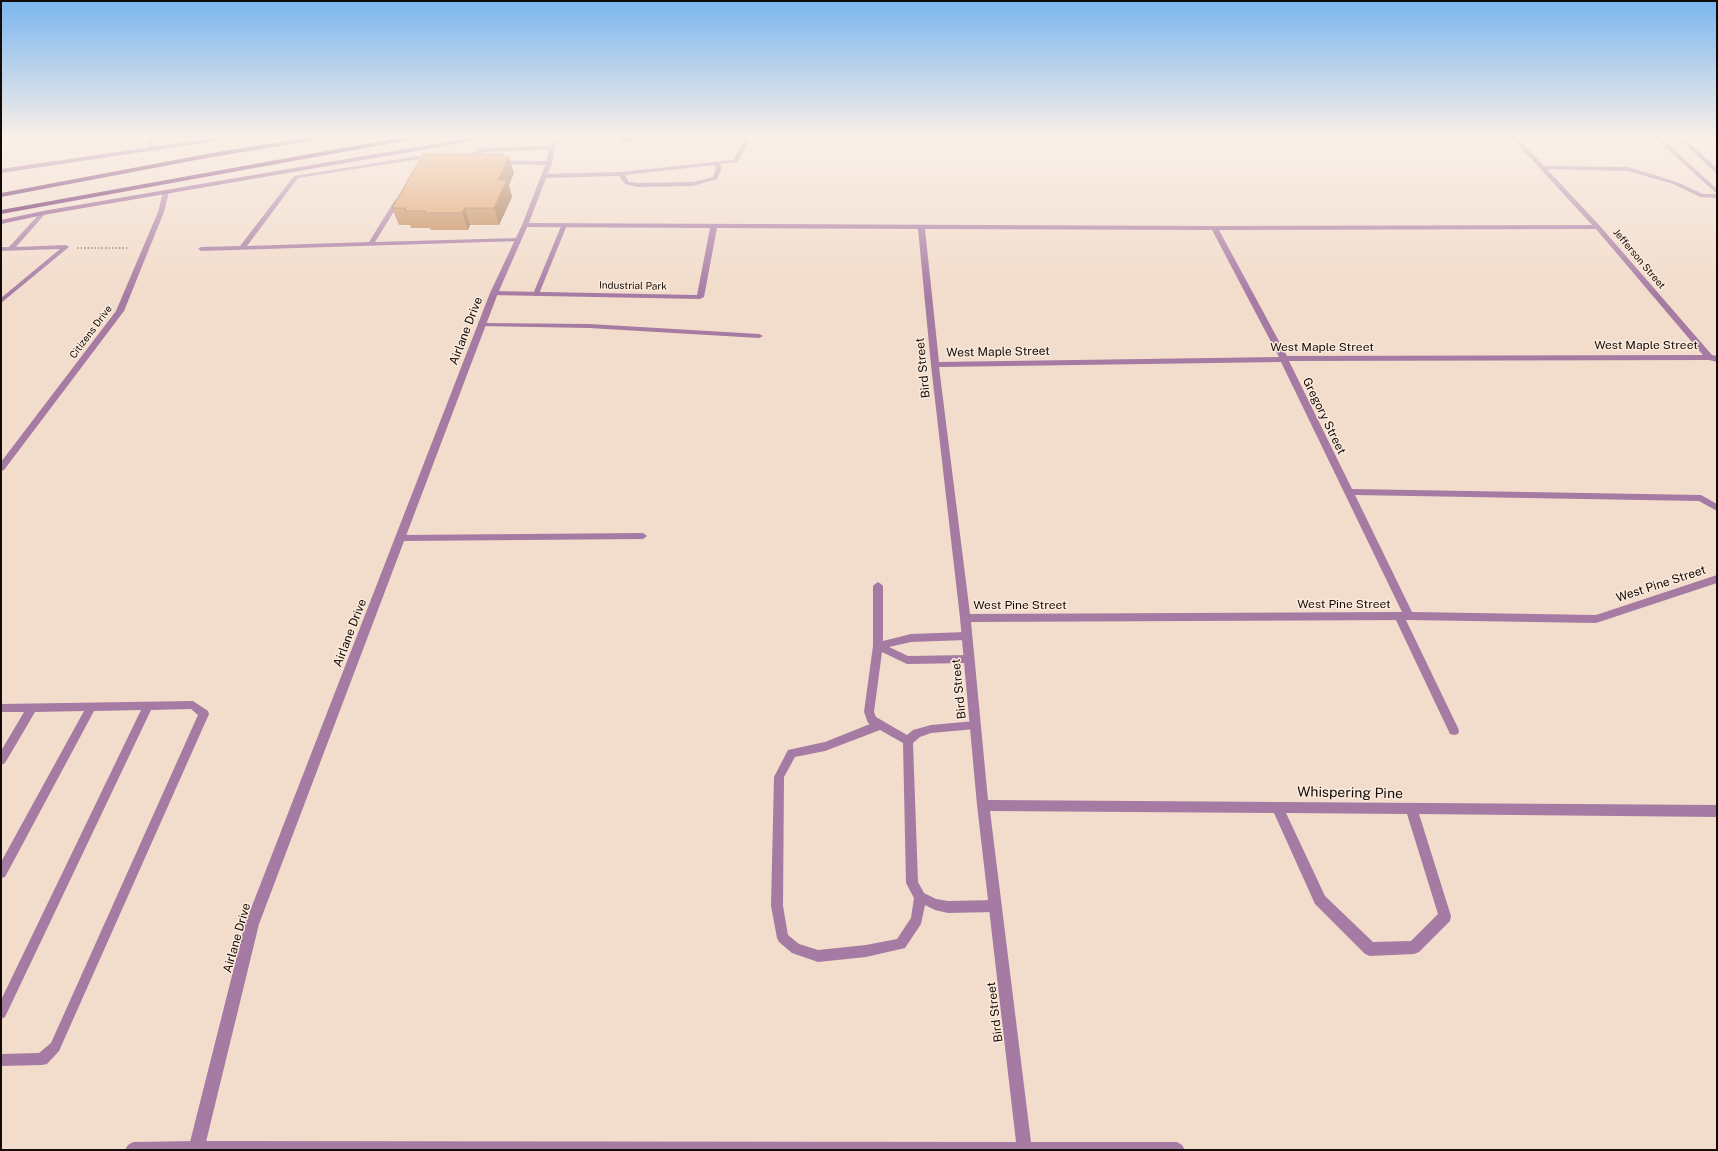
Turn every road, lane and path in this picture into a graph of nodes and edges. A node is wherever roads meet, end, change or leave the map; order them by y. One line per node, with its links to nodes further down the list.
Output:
1 (29, 190): 10 (highway)
2 (124, 190): 12 (highway)
3 (179, 190): 8 (main road)
4 (286, 190): 26 (lane)
5 (539, 190): 15 (street, Airlane Drive)
6 (1563, 190): 19 (street, Jefferson Street)
7 (1689, 190): 11 (lane)
8 (166, 192): 13 (main road); 37 (street, Citizens Drive)
9 (402, 192): 22 (lane)
10 (1, 195)
11 (1717, 196)
12 (1, 212)
13 (43, 213): 14 (main road); 23 (lane)
14 (1, 222)
15 (525, 225): 16 (street); 21 (street, Airlane Drive)
16 (564, 225): 17 (street); 30 (lane)
17 (714, 226): 18 (street); 30 (street, Industrial Park)
18 (921, 226): 20 (street); 36 (street, Bird Street)
19 (1598, 227): 20 (street); 34 (street, Jefferson Street)
20 (1214, 228): 35 (street, Gregory Street)
21 (518, 240): 22 (lane); 29 (street, Airlane Drive)
22 (371, 244): 26 (lane)
23 (11, 248): 24 (lane); 27 (lane)
24 (66, 248): 25 (path); 31 (lane)
25 (128, 248)
26 (242, 248): 28 (lane)
27 (1, 249)
28 (201, 249)
29 (494, 293): 30 (street, Industrial Park); 32 (street, Airlane Drive)
30 (536, 294)
31 (1, 301)
32 (482, 325): 33 (lane); 41 (street, Airlane Drive)
33 (759, 336)
34 (1713, 358): 35 (street, West Maple Street)
35 (1284, 359): 36 (street, West Maple Street); 38 (street, Gregory Street)
36 (935, 365): 45 (street, Bird Street)
37 (1, 468)
38 (1348, 492): 39 (street); 44 (street, Gregory Street)
39 (1717, 508)
40 (643, 536): 41 (lane)
41 (400, 538): 67 (street, Airlane Drive)
42 (1717, 580): 44 (street, West Pine Street)
43 (878, 586): 47 (lane)
44 (1404, 616): 45 (street, West Pine Street); 55 (lane)
45 (965, 618): 46 (street, Bird Street)
46 (967, 636): 47 (lane); 48 (street, Bird Street)
47 (878, 646): 48 (lane); 53 (lane)
48 (969, 659): 54 (street, Bird Street)
49 (148, 706): 50 (lane); 65 (lane); 66 (lane)
50 (91, 707): 52 (lane); 62 (lane)
51 (1, 708): 52 (lane)
52 (32, 708): 57 (lane)
53 (880, 725): 56 (lane); 63 (lane)
54 (975, 726): 56 (lane); 58 (street, Bird Street)
55 (1454, 731)
56 (908, 741): 63 (lane)
57 (1, 760)
58 (983, 805): 59 (street, Whispering Pine); 64 (street, Bird Street)
59 (1278, 808): 60 (street, Whispering Pine); 60 (street)
60 (1411, 809): 61 (street, Whispering Pine)
61 (1717, 811)
62 (1, 873)
63 (920, 897): 64 (lane)
64 (995, 906): 69 (street, Bird Street)
65 (1, 1013)
66 (1, 1060)
67 (196, 1149): 68 (street); 70 (street)
68 (857, 1149): 69 (street)
69 (1024, 1149): 71 (street)
70 (133, 1150)
71 (1125, 1150): 72 (street)
72 (1177, 1150)

